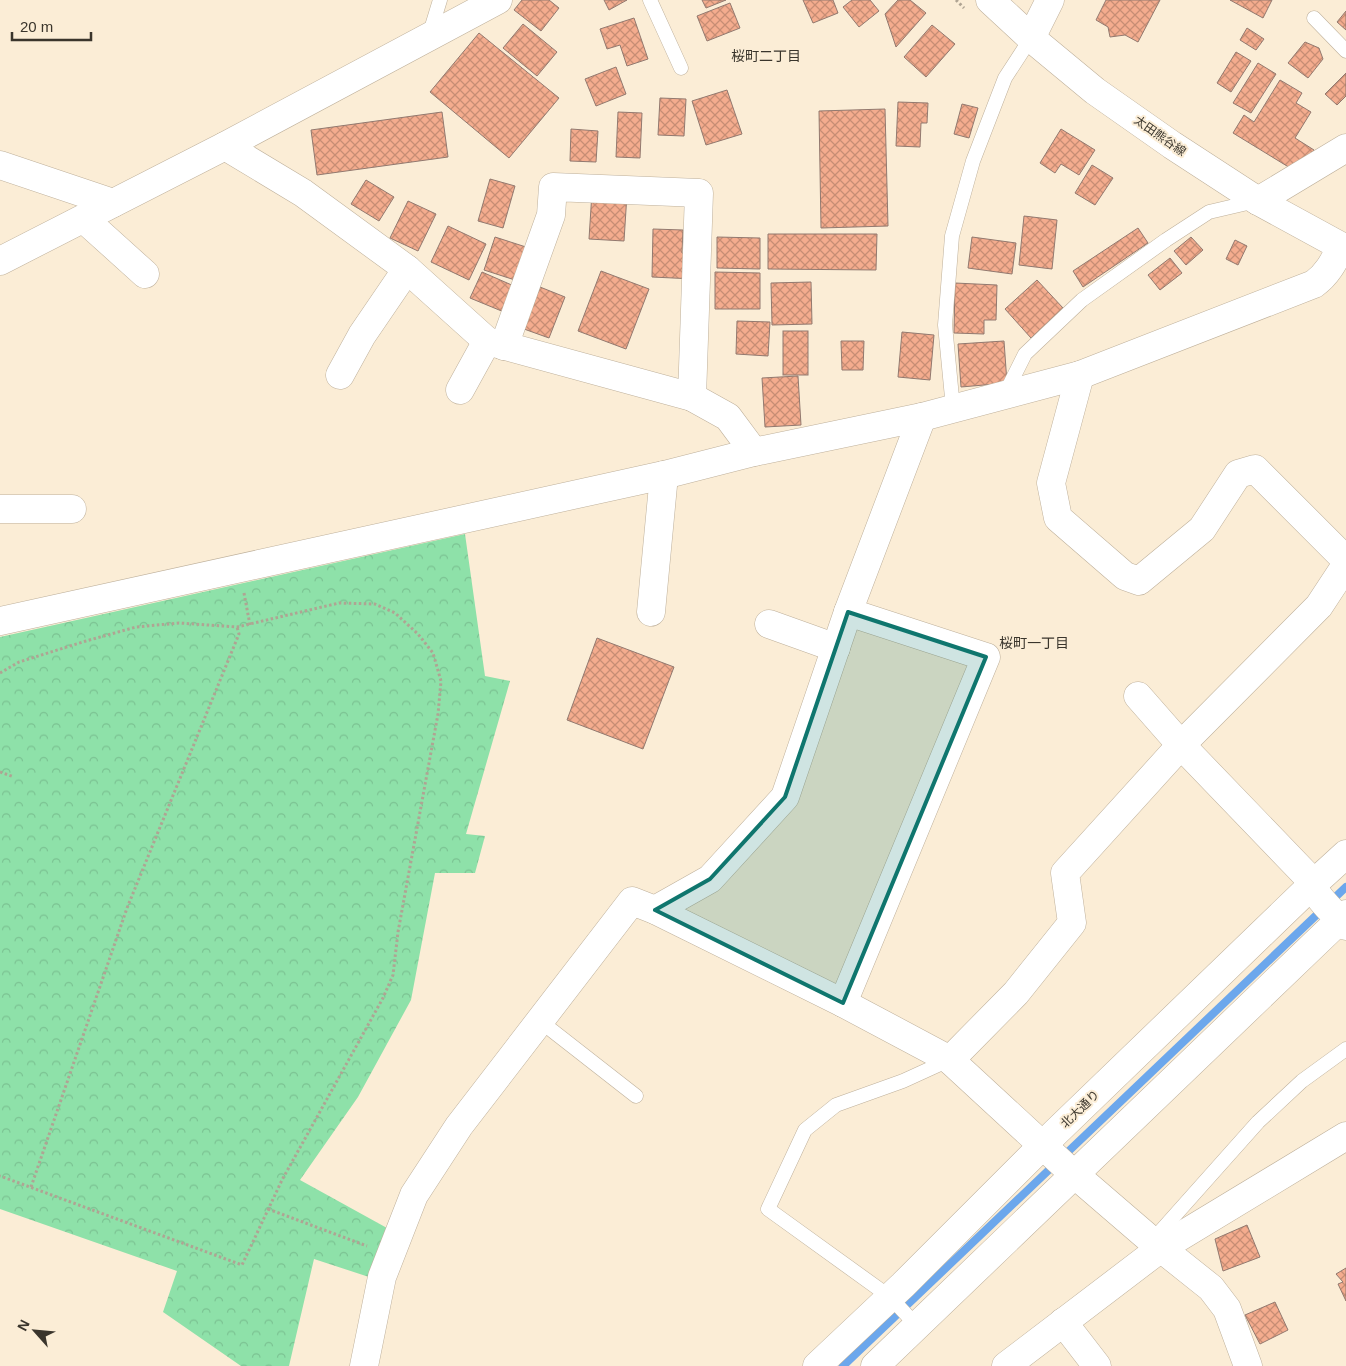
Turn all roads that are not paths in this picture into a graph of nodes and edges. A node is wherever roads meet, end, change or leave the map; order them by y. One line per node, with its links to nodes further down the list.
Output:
1 (440, 0): 7 (lane)
2 (498, 0): 7 (street)
3 (650, 0): 10 (lane)
4 (990, 0): 8 (street, 太田熊谷線)
5 (1050, 0): 8 (street)
6 (1314, 18): 9 (lane)
7 (429, 37): 11 (street)
8 (1031, 38): 14 (street, 太田熊谷線); 27 (lane)
9 (1346, 51)
10 (681, 68)
11 (225, 146): 15 (street); 19 (street)
12 (1346, 148): 14 (street)
13 (0, 165): 15 (street)
14 (1258, 201): 17 (street, 太田熊谷線); 25 (lane)
15 (113, 203): 16 (street)
16 (84, 219): 18 (street); 20 (street)
17 (1344, 248): 23 (street)
18 (0, 261)
19 (407, 270): 21 (street); 22 (street)
20 (145, 274)
21 (495, 343): 24 (street); 26 (street); 26 (street)
22 (340, 375)
23 (1080, 375): 25 (street); 33 (street)
24 (460, 390)
25 (1005, 394): 27 (street)
26 (692, 397): 29 (street)
27 (953, 408): 28 (street)
28 (922, 417): 29 (street); 36 (street)
29 (754, 452): 30 (street)
30 (664, 475): 35 (street); 37 (street)
31 (0, 509): 32 (street)
32 (72, 509)
33 (1346, 560)
34 (1346, 565): 41 (street)
35 (651, 612)
36 (848, 612): 39 (street); 45 (street)
37 (0, 621)
38 (769, 624): 39 (street)
39 (836, 648): 44 (street)
40 (1138, 696): 41 (street)
41 (1181, 745): 43 (street); 48 (street)
42 (1346, 854): 43 (street, 北大通り)
43 (1332, 909): 51 (street, 北大通り); 51 (street, 北大通り)
44 (655, 910): 45 (street); 46 (street)
45 (843, 1003): 48 (street)
46 (540, 1021): 49 (lane); 56 (street)
47 (1346, 1049): 52 (lane)
48 (950, 1060): 51 (street); 53 (lane)
49 (636, 1096)
50 (1346, 1136): 52 (street)
51 (1058, 1159): 52 (street); 53 (street, 北大通り); 55 (street, 北大通り)
52 (1156, 1245): 54 (street); 61 (street)
53 (890, 1297): 55 (lane); 57 (street, 北大通り)
54 (1063, 1322): 59 (street); 60 (street)
55 (918, 1326): 58 (street, 北大通り)
56 (364, 1366)
57 (817, 1366)
58 (876, 1366)
59 (1006, 1366)
60 (1097, 1366)
61 (1248, 1366)

